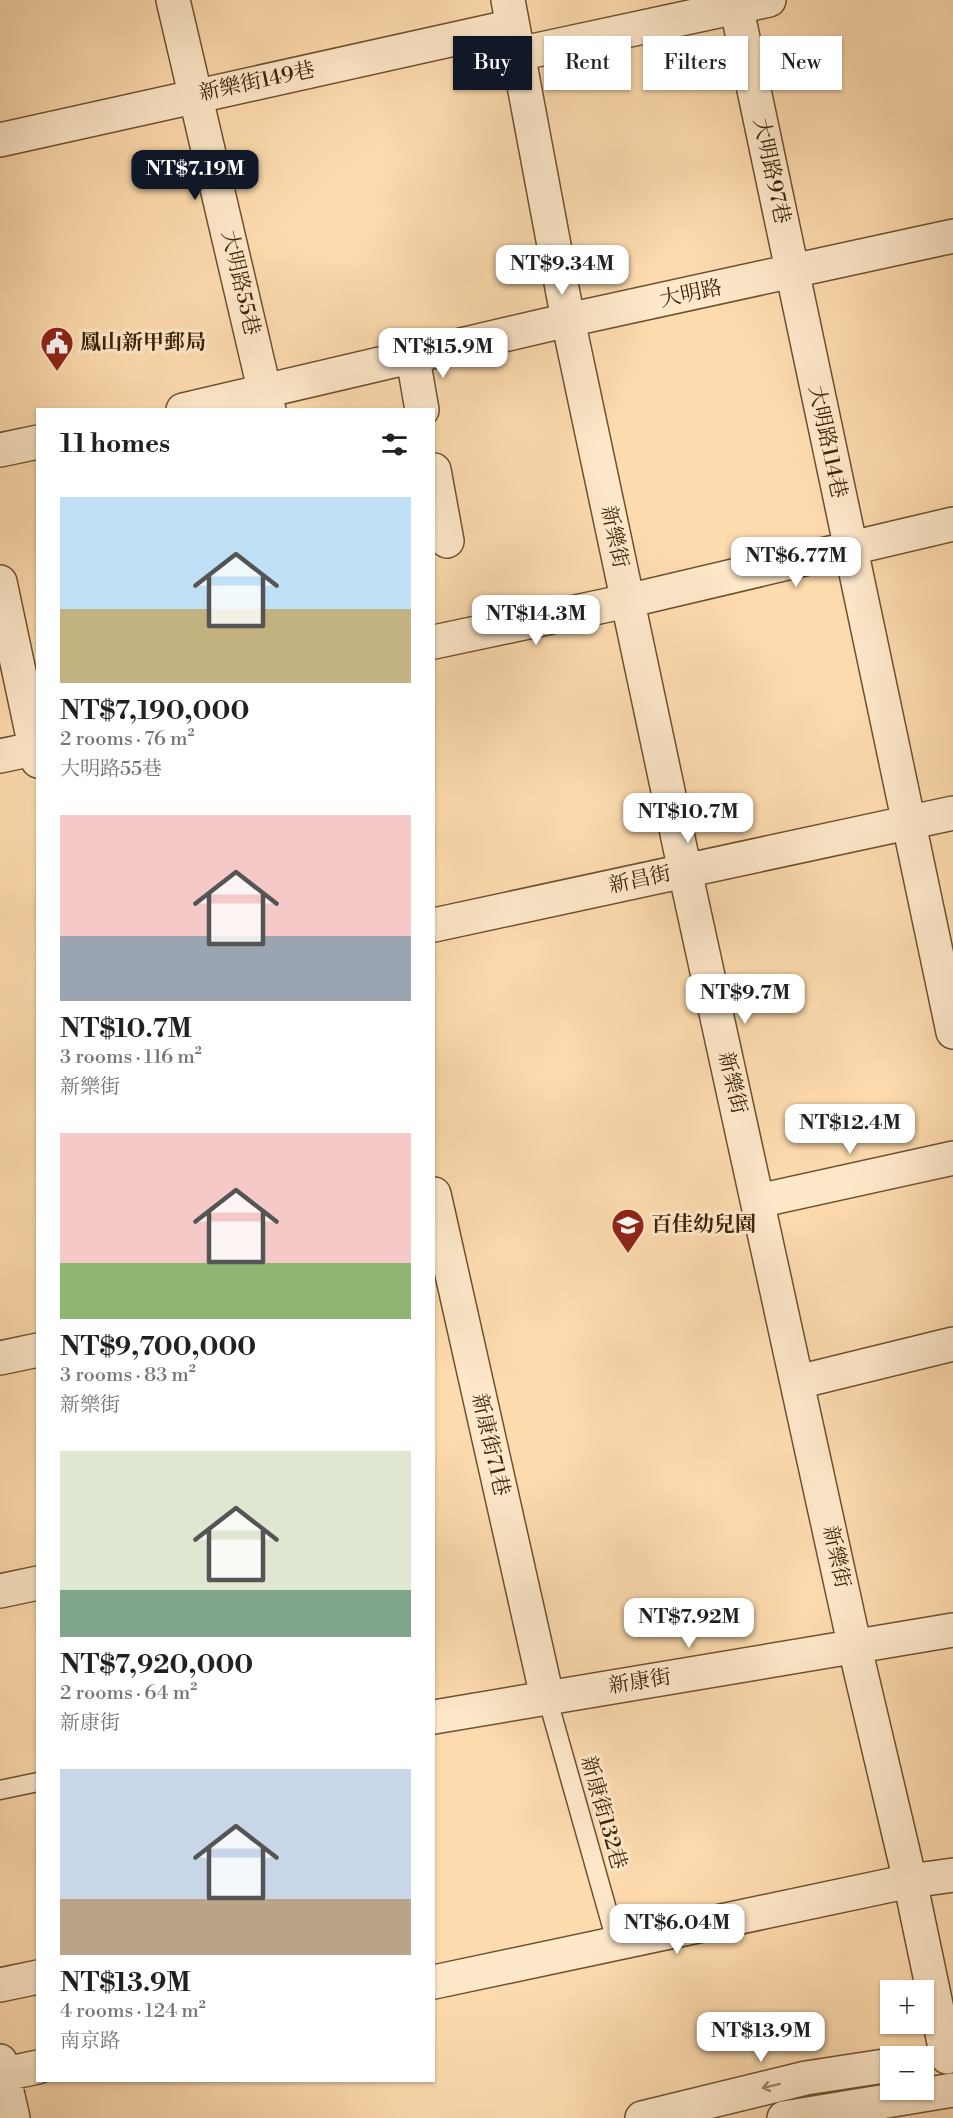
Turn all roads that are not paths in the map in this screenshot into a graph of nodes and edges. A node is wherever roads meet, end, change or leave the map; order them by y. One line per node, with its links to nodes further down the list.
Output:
1 (173, 0): 5 (street, 大明路55巷)
2 (769, 0): 3 (street, 新樂街149巷)
3 (736, 4): 4 (street, 新樂街149巷); 8 (street, 大明路97巷)
4 (513, 27): 5 (street, 新樂街149巷); 9 (street, 新樂街)
5 (197, 95): 6 (street, 新樂街149巷); 11 (street, 大明路55巷)
6 (0, 140)
7 (953, 236): 8 (street, 大明路)
8 (792, 272): 9 (street, 大明路); 19 (street, 大明路114巷)
9 (568, 320): 10 (street, 大明路); 21 (street, 新樂街)
10 (413, 358): 11 (street, 大明路); 13 (street)
11 (267, 400): 12 (street, 大明路)
12 (200, 408)
13 (422, 408)
14 (36, 442): 15 (street)
15 (0, 450)
16 (435, 475): 18 (street)
17 (953, 524): 19 (street)
18 (447, 541)
19 (850, 549): 21 (street); 27 (street, 大明路114巷)
20 (0, 582): 23 (street)
21 (627, 601): 22 (street); 28 (street, 新樂街)
22 (435, 642)
23 (36, 748)
24 (36, 753): 25 (street)
25 (0, 756)
26 (953, 813): 27 (street, 新昌街)
27 (908, 823): 28 (street, 新昌街); 30 (street, 大明路114巷)
28 (685, 871): 29 (street, 新昌街); 32 (street, 新樂街)
29 (435, 925)
30 (953, 1032)
31 (953, 1158): 32 (street)
32 (758, 1201): 38 (street, 新樂街)
33 (435, 1204): 34 (street, 新康街71巷)
34 (441, 1264): 43 (street, 新康街71巷)
35 (953, 1344): 38 (street)
36 (36, 1350): 37 (street)
37 (0, 1358)
38 (798, 1382): 42 (street, 新樂街)
39 (36, 1583): 40 (street)
40 (0, 1592)
41 (953, 1630): 42 (street, 新康街)
42 (855, 1648): 43 (street, 新康街); 48 (street, 新樂街)
43 (547, 1697): 44 (street, 新康街); 49 (lane, 新康街132巷)
44 (435, 1718)
45 (36, 1782): 46 (lane)
46 (0, 1790)
47 (953, 1875): 48 (street)
48 (910, 1881): 49 (street); 53 (street, 新樂街)
49 (616, 1941): 51 (street)
50 (36, 1977): 52 (street)
51 (435, 1982)
52 (0, 1985)
53 (941, 2058)
54 (36, 2067): 56 (street)
55 (880, 2067): 59 (street, one-way to 59)
56 (1, 2070): 58 (street)
57 (953, 2091): 60 (street)
58 (13, 2118)
59 (642, 2118)
60 (784, 2118)

